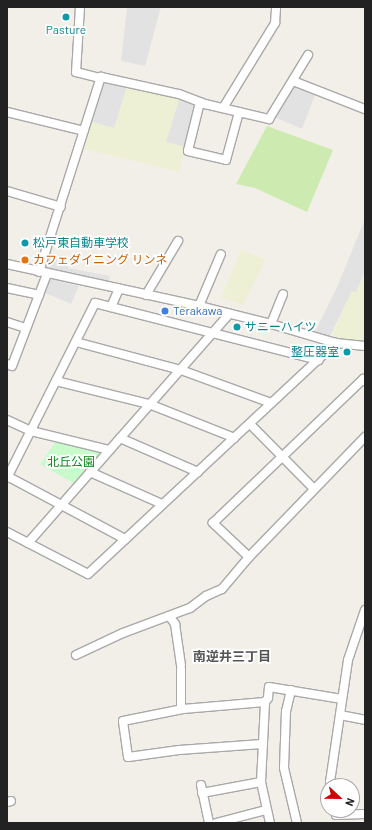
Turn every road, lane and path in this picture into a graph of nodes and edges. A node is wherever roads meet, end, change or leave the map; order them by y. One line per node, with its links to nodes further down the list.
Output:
1 (80, 7): 4 (street)
2 (276, 7): 7 (street)
3 (308, 55): 5 (street)
4 (101, 77): 6 (street); 11 (street)
5 (292, 81): 8 (street); 10 (street)
6 (200, 102): 7 (street); 10 (street)
7 (223, 108): 10 (street)
8 (365, 109)
9 (7, 112): 11 (street)
10 (239, 112)
11 (84, 131): 13 (street)
12 (7, 191): 13 (street)
13 (61, 207): 17 (street)
14 (178, 241): 23 (street)
15 (221, 254): 24 (street)
16 (7, 264): 17 (street)
17 (39, 272): 18 (street)
18 (47, 274): 20 (street); 22 (street)
19 (7, 288): 22 (street)
20 (119, 289): 23 (street); 25 (street)
21 (283, 294): 28 (street)
22 (39, 295): 29 (street)
23 (146, 295): 24 (street)
24 (199, 306): 26 (street)
25 (111, 307): 30 (street); 31 (street)
26 (229, 314): 28 (street); 30 (street)
27 (7, 322): 29 (street)
28 (271, 324): 32 (street)
29 (26, 328): 35 (street)
30 (212, 333): 34 (street); 36 (street)
31 (76, 342): 36 (street); 37 (street)
32 (336, 343): 33 (street); 34 (street)
33 (365, 346)
34 (319, 360): 39 (street)
35 (7, 364)
36 (180, 370): 39 (street); 40 (street)
37 (56, 381): 40 (street); 43 (street)
38 (365, 381): 48 (street)
39 (271, 403): 42 (street)
40 (150, 404): 44 (street); 45 (street)
41 (7, 420): 43 (street)
42 (250, 424): 45 (street); 48 (street)
43 (31, 431): 47 (street); 51 (street)
44 (120, 438): 47 (street); 50 (street)
45 (235, 438): 50 (street)
46 (363, 442): 52 (street)
47 (109, 450): 49 (street)
48 (281, 457): 52 (street); 58 (street)
49 (90, 472): 53 (street); 54 (street)
50 (198, 472): 53 (street)
51 (7, 477): 54 (street)
52 (314, 489): 58 (street)
53 (162, 504): 56 (street)
54 (60, 506): 56 (street); 57 (street)
55 (7, 532): 57 (street)
56 (125, 539): 57 (street)
57 (28, 543)
58 (248, 557): 60 (street)
59 (365, 610): 61 (street)
60 (170, 617): 62 (street); 66 (street)
61 (362, 629): 64 (street)
62 (76, 655)
63 (291, 690): 64 (street); 65 (street); 76 (street)
64 (342, 699): 67 (street)
65 (265, 702): 66 (street); 69 (street)
66 (181, 709): 69 (street)
67 (340, 715): 68 (street); 70 (street)
68 (365, 720)
69 (262, 744): 71 (street)
70 (331, 778)
71 (261, 782): 72 (street); 73 (street)
72 (266, 810): 74 (street); 75 (street)
73 (209, 823)
74 (216, 823)
75 (270, 823)
76 (297, 823)

